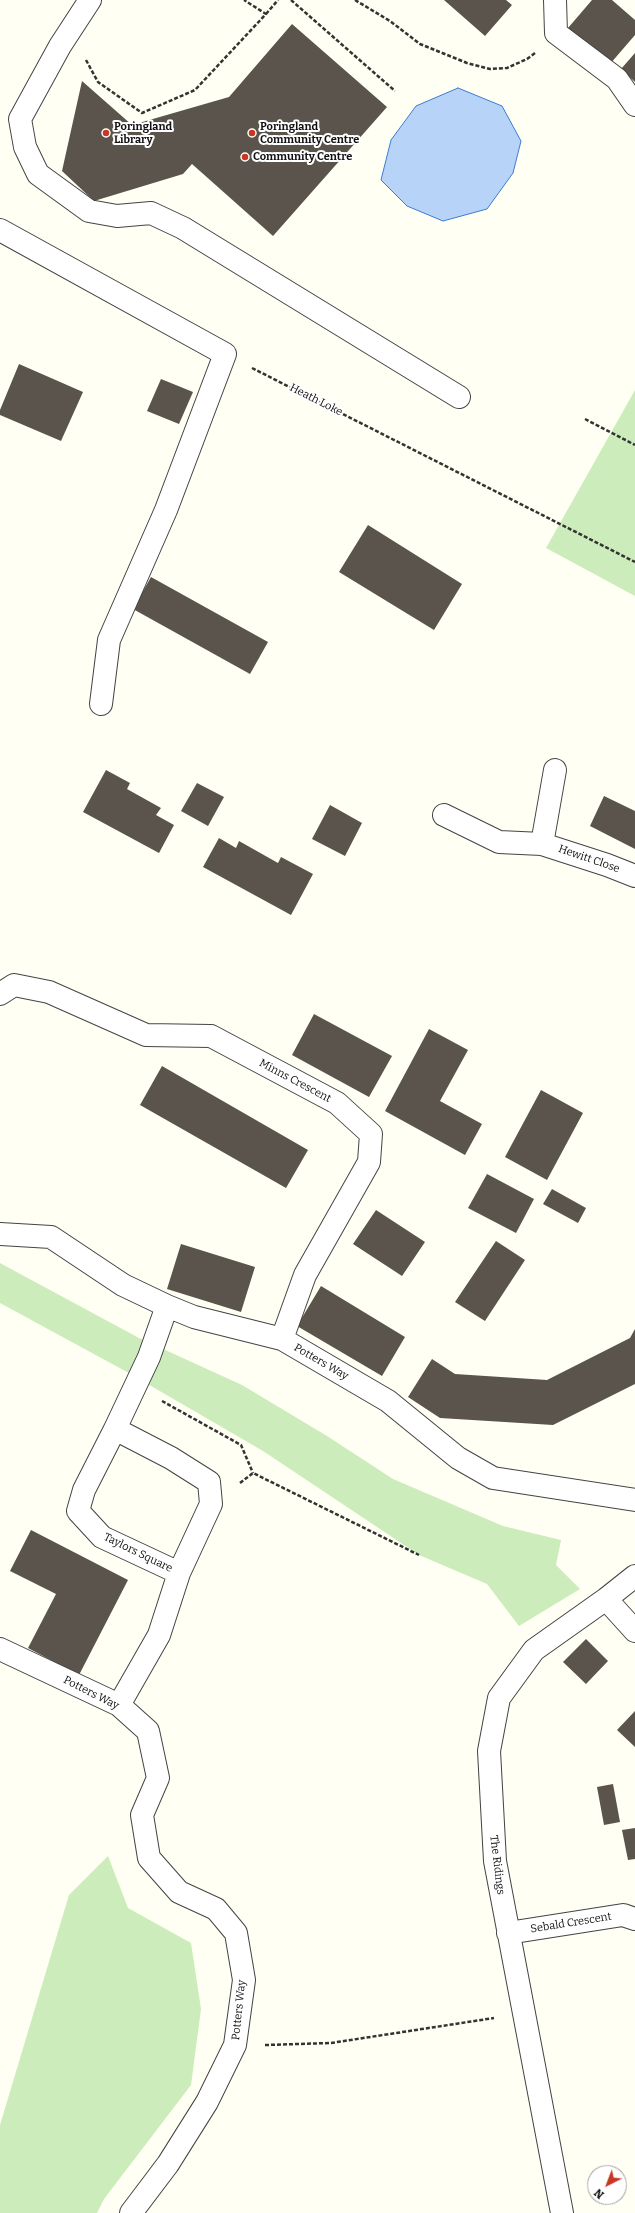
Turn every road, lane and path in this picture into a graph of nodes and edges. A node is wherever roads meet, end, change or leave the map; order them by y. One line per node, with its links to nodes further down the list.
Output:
1 (90, 0): 9 (street)
2 (244, 0): 7 (path)
3 (278, 0): 7 (path)
4 (291, 0): 10 (path)
5 (355, 0): 8 (path)
6 (555, 0): 8 (street)
7 (266, 14): 9 (path)
8 (556, 33): 11 (street)
9 (60, 46): 14 (street)
10 (395, 91)
11 (635, 105)
12 (0, 230): 13 (street)
13 (225, 354): 17 (path, Heath Loke); 18 (street)
14 (460, 397)
15 (585, 419): 16 (path)
16 (635, 445)
17 (635, 562)
18 (101, 704)
19 (555, 770): 21 (street)
20 (444, 815): 21 (street, Hewitt Close)
21 (542, 844): 22 (street, Hewitt Close)
22 (635, 876)
23 (0, 994): 26 (street, Minns Crescent)
24 (0, 1234): 25 (street, Potters Way)
25 (167, 1306): 26 (street, Potters Way); 27 (street, Taylors Square)
26 (282, 1339): 30 (street, Potters Way)
27 (135, 1386): 28 (street, Taylors Square); 29 (path)
28 (115, 1429): 31 (street, Taylors Square); 33 (street, Taylors Square)
29 (253, 1473): 31 (path); 32 (path)
30 (635, 1500)
31 (211, 1504): 33 (street, Taylors Square)
32 (419, 1555)
33 (179, 1573): 38 (street, Taylors Square)
34 (635, 1576): 35 (street, The Ridings)
35 (606, 1599): 36 (street); 40 (street, The Ridings)
36 (635, 1631)
37 (0, 1649): 38 (street, Potters Way)
38 (119, 1705): 42 (street, Potters Way)
39 (635, 1919): 40 (street, Sebald Crescent)
40 (508, 1933): 41 (street, The Ridings)
41 (523, 2014): 42 (path); 44 (street, The Ridings)
42 (235, 2046): 43 (street, Potters Way)
43 (131, 2213)
44 (562, 2213)

